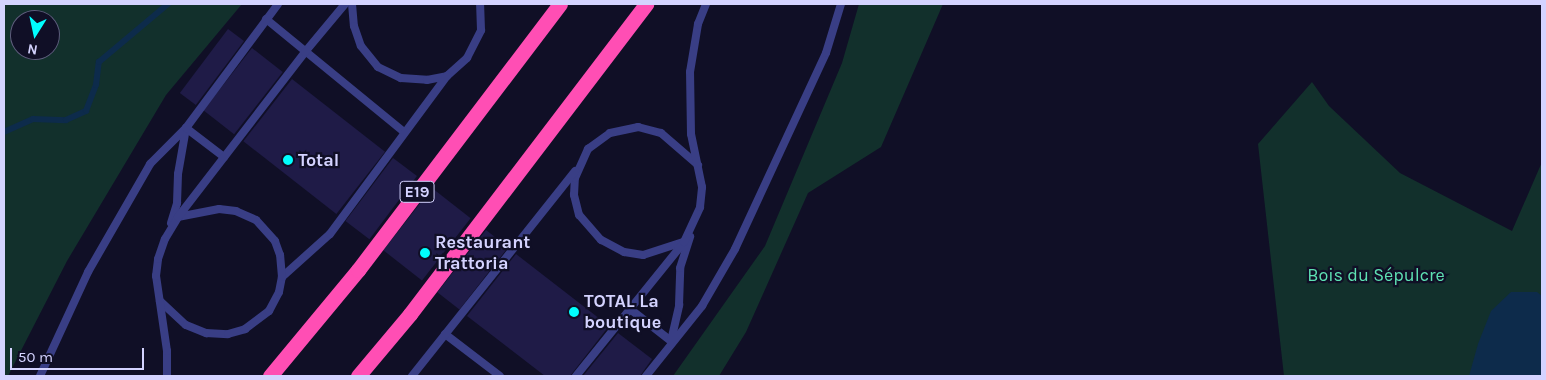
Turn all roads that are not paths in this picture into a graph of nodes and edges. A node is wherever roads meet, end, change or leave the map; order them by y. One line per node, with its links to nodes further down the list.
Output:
1 (278, 4): 9 (lane)
2 (345, 4): 10 (lane)
3 (352, 4): 11 (lane)
4 (480, 4): 11 (lane)
5 (560, 4): 28 (highway, E19)
6 (646, 4): 29 (highway)
7 (706, 4): 15 (lane)
8 (841, 4): 25 (lane)
9 (266, 20): 10 (lane); 12 (lane)
10 (305, 52): 13 (lane); 14 (lane)
11 (447, 76): 13 (lane)
12 (186, 128): 14 (lane); 19 (lane); 26 (lane)
13 (404, 132): 21 (lane)
14 (224, 157): 17 (lane)
15 (699, 166): 16 (lane); 18 (lane)
16 (578, 168): 20 (lane); 24 (lane)
17 (178, 217): 19 (lane); 21 (lane)
18 (692, 230): 20 (lane); 25 (lane)
19 (165, 239): 22 (lane)
20 (684, 242): 23 (lane)
21 (282, 277): 22 (lane)
22 (160, 300): 27 (lane)
23 (630, 309): 25 (lane); 32 (lane)
24 (445, 334): 30 (lane); 31 (lane)
25 (671, 341): 33 (lane)
26 (40, 376)
27 (167, 376)
28 (270, 376)
29 (358, 376)
30 (412, 376)
31 (500, 376)
32 (576, 376)
33 (646, 376)

